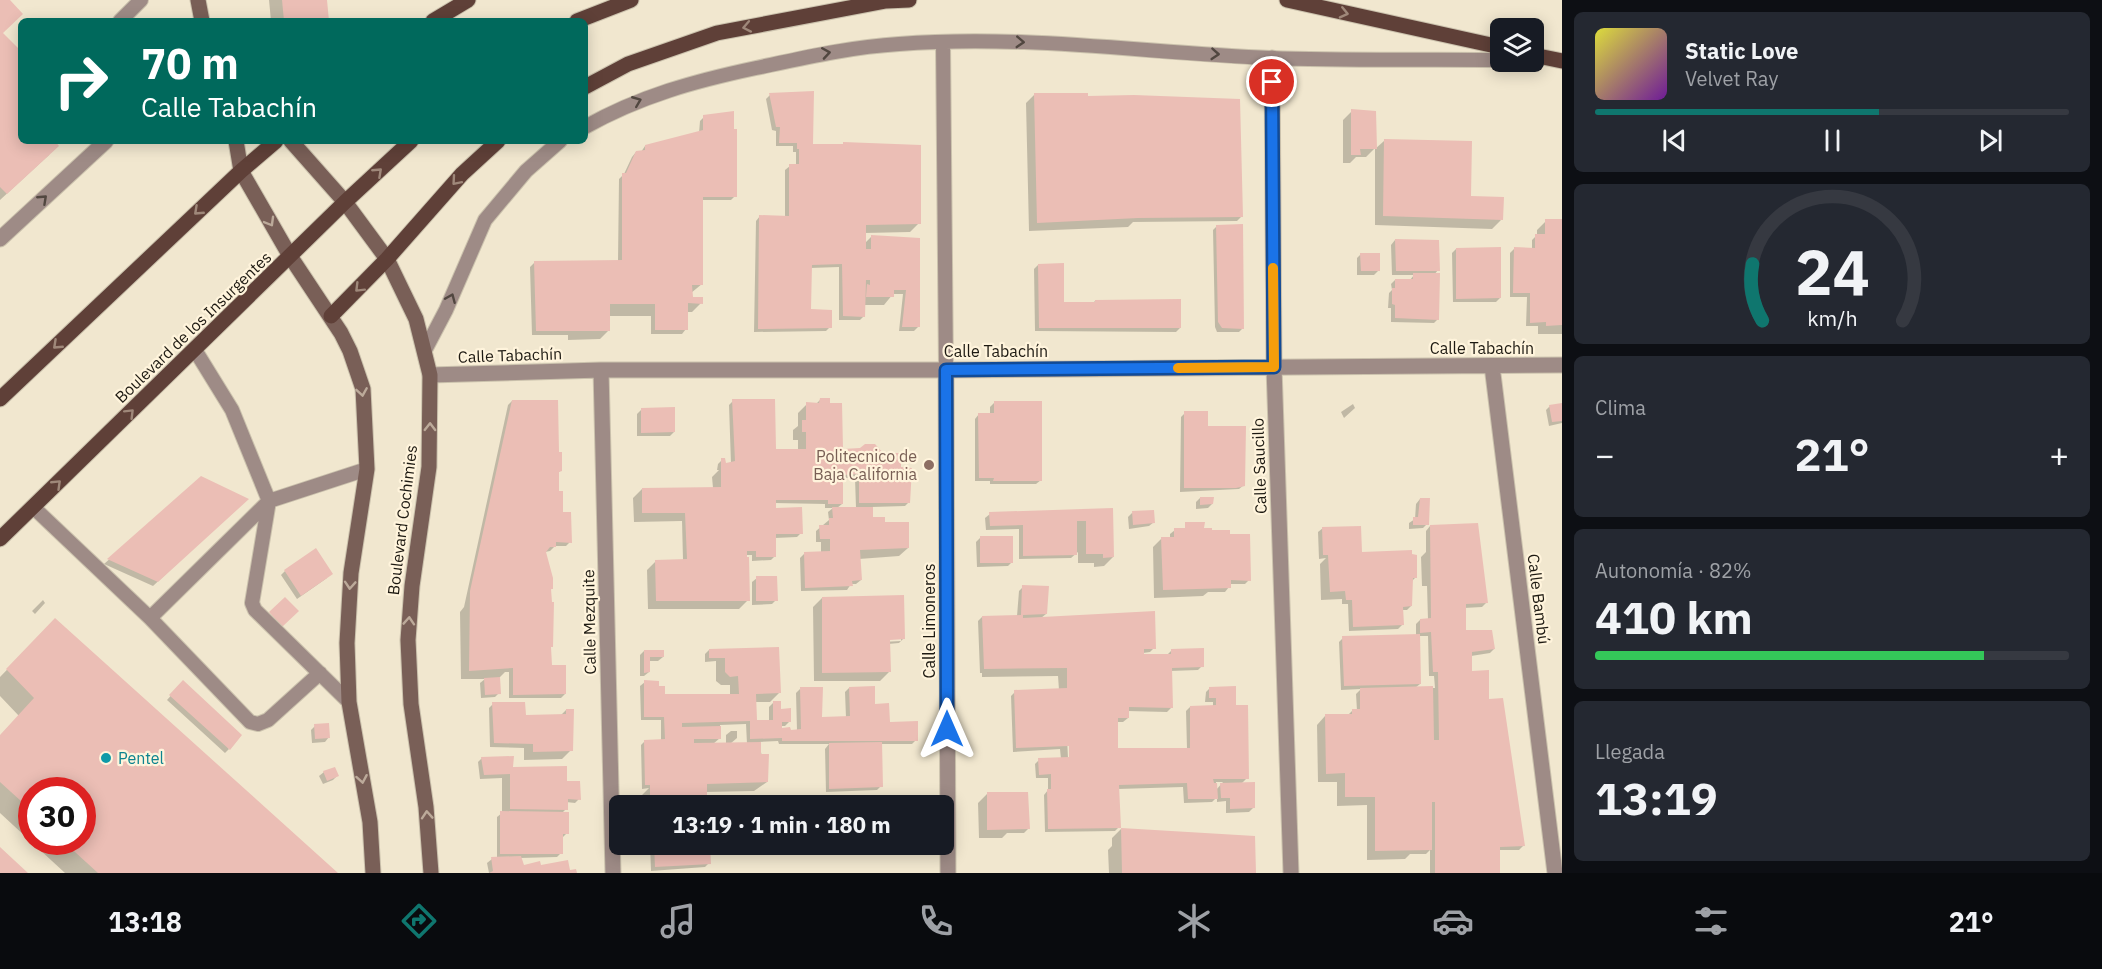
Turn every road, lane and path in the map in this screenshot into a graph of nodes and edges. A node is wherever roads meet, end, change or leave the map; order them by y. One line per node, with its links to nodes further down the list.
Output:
1 (141, 0): 7 (lane)
2 (198, 0): 8 (main road)
3 (468, 0): 9 (main road)
4 (631, 0): 10 (main road)
5 (909, 0): 18 (main road, one-way to 18)
6 (1287, 0): 12 (main road, one-way to 12)
7 (123, 18)
8 (201, 18)
9 (438, 18)
10 (585, 18)
11 (943, 42): 14 (lane, one-way to 14); 19 (lane, one-way to 11); 39 (lane)
12 (1490, 45)
13 (1544, 57): 17 (main road)
14 (1272, 58): 15 (lane); 37 (street, Calle Saucillo)
15 (1490, 60)
16 (1544, 60): 17 (lane)
17 (1560, 61)
18 (588, 85)
19 (588, 125)
20 (103, 144): 29 (street, one-way to 20)
21 (236, 144): 27 (main road)
22 (272, 144): 27 (main road)
23 (294, 144): 28 (main road, Boulevard Cochimies)
24 (408, 144): 28 (main road, Boulevard de los Insurgentes, one-way to 24)
25 (495, 144): 31 (main road, one-way to 31)
26 (557, 144): 34 (lane, one-way to 26)
27 (241, 171): 30 (main road, one-way to 30); 41 (main road, one-way to 41)
28 (345, 202): 30 (main road, Boulevard de los Insurgentes); 31 (main road, Boulevard Cochimies)
29 (0, 239)
30 (290, 256): 32 (main road); 33 (main road, Boulevard de los Insurgentes)
31 (387, 259): 32 (main road, one-way to 32); 34 (main road, Boulevard Cochimies)
32 (331, 316): 42 (main road, one-way to 42)
33 (195, 350): 43 (lane); 44 (main road, Boulevard de los Insurgentes, one-way to 33)
34 (425, 350): 40 (main road, Boulevard Cochimies)
35 (1562, 365): 36 (street, Calle Tabachín)
36 (1492, 366): 37 (street, Calle Tabachín); 54 (street, Calle Bambú)
37 (1274, 367): 39 (street, Calle Tabachín); 53 (street, Calle Saucillo)
38 (602, 370): 39 (street, Calle Tabachín); 40 (street, Calle Tabachín); 51 (street, Calle Mezquite)
39 (946, 370): 52 (street, Calle Limoneros)
40 (430, 375): 50 (main road, Boulevard Cochimies, one-way to 40)
41 (0, 399)
42 (367, 469): 43 (lane); 48 (main road, one-way to 48)
43 (269, 501): 46 (lane); 47 (lane)
44 (33, 507): 45 (main road, Boulevard de los Insurgentes); 46 (lane)
45 (0, 539)
46 (150, 618): 47 (lane)
47 (320, 673): 48 (lane)
48 (349, 702): 49 (main road, one-way to 49)
49 (373, 873)
50 (431, 873)
51 (613, 873)
52 (948, 873)
53 (1291, 873)
54 (1555, 873)

